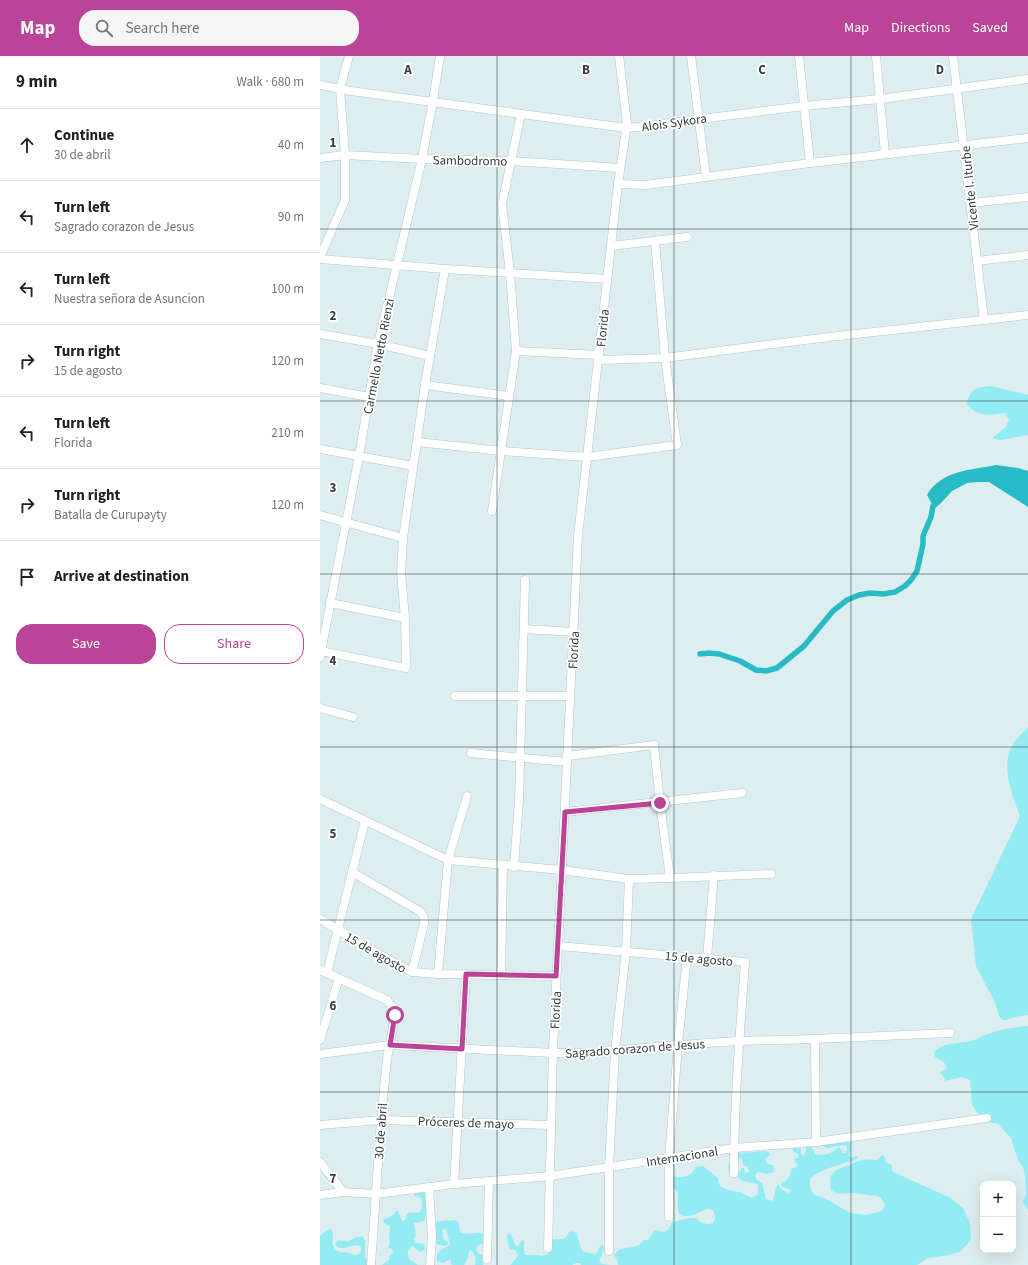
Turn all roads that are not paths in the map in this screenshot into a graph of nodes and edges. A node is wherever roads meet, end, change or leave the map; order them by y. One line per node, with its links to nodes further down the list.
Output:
1 (349, 56): 11 (street)
2 (440, 56): 13 (street, Carmello Netto Rienzi)
3 (619, 56): 17 (street, Florida)
4 (691, 56): 16 (street)
5 (799, 56): 14 (street)
6 (876, 56): 12 (street)
7 (953, 56): 10 (street, Vicente I. Iturbe)
8 (1028, 79): 10 (street, Alois Sykora)
9 (320, 85): 11 (street, Alois Sykora)
10 (958, 87): 12 (street, Alois Sykora); 19 (street, Vicente I. Iturbe)
11 (340, 89): 13 (street, Alois Sykora); 21 (street)
12 (880, 99): 14 (street, Alois Sykora); 20 (street)
13 (434, 101): 15 (street, Alois Sykora); 23 (street, Carmello Netto Rienzi)
14 (804, 106): 16 (street, Alois Sykora); 25 (street)
15 (521, 114): 17 (street, Alois Sykora); 24 (street)
16 (699, 119): 17 (street, Alois Sykora); 27 (street)
17 (626, 128): 26 (street, Florida)
18 (1028, 138): 19 (street)
19 (964, 145): 20 (street); 30 (street, Vicente I. Iturbe)
20 (885, 154): 25 (street)
21 (345, 155): 22 (street, Sambodromo); 23 (street, Sambodromo); 35 (street)
22 (320, 158)
23 (422, 159): 24 (street, Sambodromo); 37 (street, Carmello Netto Rienzi)
24 (511, 161): 26 (street, Sambodromo); 39 (street)
25 (810, 163): 27 (street)
26 (620, 168): 28 (street, Florida)
27 (706, 177): 28 (street)
28 (618, 184): 33 (street, Florida)
29 (1028, 197): 30 (street)
30 (971, 203): 36 (street, Vicente I. Iturbe)
31 (687, 237): 32 (street)
32 (655, 240): 33 (street); 48 (street)
33 (611, 246): 40 (street, Florida)
34 (1028, 255): 36 (street)
35 (320, 258): 37 (street)
36 (977, 261): 42 (street, Vicente I. Iturbe)
37 (397, 265): 38 (street); 44 (street, Carmello Netto Rienzi)
38 (445, 269): 39 (street); 46 (street)
39 (510, 273): 40 (street); 45 (street)
40 (607, 279): 47 (street, Florida)
41 (1028, 315): 42 (street)
42 (984, 320): 48 (street)
43 (320, 334): 44 (street)
44 (378, 344): 46 (street); 52 (street, Carmello Netto Rienzi)
45 (516, 351): 47 (street); 51 (street)
46 (430, 356): 49 (street)
47 (599, 357): 48 (street); 57 (street, Florida)
48 (665, 358): 57 (street)
49 (425, 385): 51 (street); 53 (street)
50 (320, 388): 52 (street)
51 (509, 396): 55 (street)
52 (369, 397): 56 (street, Carmello Netto Rienzi)
53 (417, 442): 55 (street); 58 (street)
54 (320, 449): 56 (street)
55 (502, 451): 57 (street); 59 (street)
56 (359, 456): 58 (street); 61 (street, Carmello Netto Rienzi)
57 (587, 457): 67 (street, Florida)
58 (414, 466): 62 (street)
59 (492, 511)
60 (320, 515): 61 (street)
61 (346, 522): 62 (street); 64 (street, Carmello Netto Rienzi)
62 (403, 538): 65 (street)
63 (525, 580): 66 (street)
64 (330, 603): 65 (street); 68 (street, Carmello Netto Rienzi)
65 (405, 618): 68 (street)
66 (524, 629): 67 (street); 70 (street)
67 (574, 632): 71 (street, Florida)
68 (321, 648)
69 (455, 696): 70 (street)
70 (521, 696): 71 (street); 75 (street)
71 (570, 696): 76 (street, Florida)
72 (320, 708): 73 (street)
73 (353, 717)
74 (471, 753): 75 (street)
75 (520, 757): 76 (street); 85 (street)
76 (567, 759): 80 (street); 81 (street, Florida)
77 (742, 793): 80 (street)
78 (467, 796): 83 (street)
79 (320, 799): 82 (street)
80 (660, 803): 81 (street); 90 (street)
81 (565, 812): 86 (street, Florida)
82 (365, 821): 83 (street); 87 (street)
83 (448, 860): 84 (street); 100 (street)
84 (503, 866): 85 (street); 102 (street)
85 (514, 867): 86 (street)
86 (562, 870): 91 (street); 94 (street, Florida)
87 (352, 872): 93 (street); 99 (street)
88 (771, 874): 89 (street)
89 (714, 875): 90 (street); 97 (street)
90 (670, 878): 91 (street)
91 (629, 879): 95 (street)
92 (320, 919): 93 (street, 15 de agosto)
93 (338, 930): 98 (street); 99 (street, 15 de agosto)
94 (558, 946): 95 (street, 15 de agosto); 103 (street, Florida)
95 (626, 951): 96 (street, 15 de agosto); 112 (street)
96 (687, 956): 97 (street, 15 de agosto); 110 (street)
97 (708, 958): 108 (street, 15 de agosto)
98 (324, 971): 104 (street)
99 (412, 972): 100 (street, 15 de agosto)
100 (438, 974): 101 (street, 15 de agosto)
101 (466, 974): 102 (street, 15 de agosto); 111 (street)
102 (501, 975): 103 (street, 15 de agosto)
103 (556, 976): 113 (street, Florida)
104 (339, 978): 107 (street); 109 (street, 30 de abril)
105 (950, 1032): 106 (street, Sagrado corazon de Jesus)
106 (814, 1039): 108 (street, Sagrado corazon de Jesus); 120 (street)
107 (320, 1040)
108 (739, 1041): 110 (street, Sagrado corazon de Jesus); 121 (street)
109 (390, 1045): 111 (street, Sagrado corazon de Jesus); 114 (street, Sagrado corazon de Jesus); 116 (street, 30 de abril)
110 (678, 1045): 112 (street, Sagrado corazon de Jesus); 122 (street)
111 (462, 1049): 113 (street, Sagrado corazon de Jesus); 117 (street)
112 (615, 1050): 113 (street, Sagrado corazon de Jesus); 124 (street)
113 (553, 1053): 119 (street, Florida)
114 (320, 1054)
115 (987, 1118): 120 (street, Internacional)
116 (381, 1120): 117 (street, Próceres de mayo); 118 (street, Próceres de mayo); 131 (street, 30 de abril)
117 (458, 1122): 119 (street, Próceres de mayo); 128 (street)
118 (320, 1125)
119 (551, 1125): 126 (street, Florida)
120 (816, 1142): 121 (street, Internacional)
121 (734, 1148): 122 (street, Internacional); 125 (street)
122 (669, 1158): 124 (street, Internacional); 133 (street)
123 (320, 1162): 130 (street)
124 (609, 1167): 126 (street, Internacional); 135 (street)
125 (734, 1173)
126 (550, 1176): 127 (street, Internacional); 134 (street, Florida)
127 (489, 1181): 128 (street, Internacional); 136 (street)
128 (454, 1184): 129 (street, Internacional)
129 (429, 1187): 131 (street, Internacional); 138 (street)
130 (343, 1192): 131 (street, Internacional); 132 (street, Internacional)
131 (376, 1194): 137 (street, 30 de abril)
132 (320, 1195)
133 (669, 1217)
134 (548, 1248)
135 (609, 1251)
136 (487, 1259)
137 (371, 1265)
138 (430, 1265)

